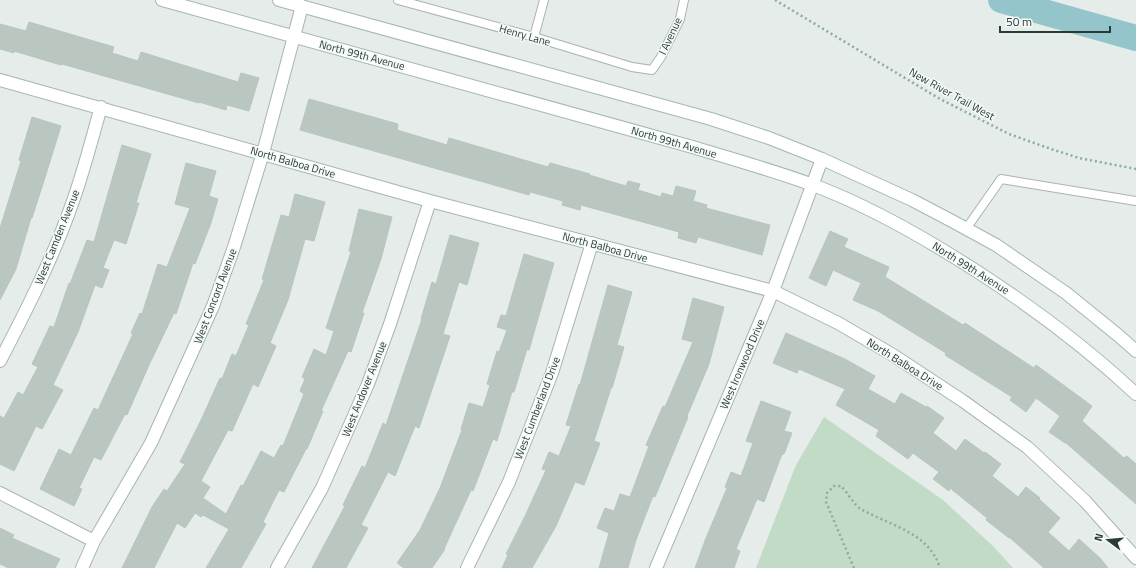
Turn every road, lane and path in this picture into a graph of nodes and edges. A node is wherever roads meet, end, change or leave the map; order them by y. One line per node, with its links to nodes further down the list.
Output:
1 (162, 0): 9 (street, North 99th Avenue)
2 (279, 0): 8 (street)
3 (398, 0): 7 (lane, Henry Lane)
4 (544, 0): 10 (lane)
5 (684, 0): 11 (lane, I Avenue)
6 (775, 0): 16 (path, New River Trail West)
7 (411, 2): 10 (lane, Henry Lane)
8 (302, 6): 9 (street, West Concord Avenue); 15 (street)
9 (294, 37): 14 (street, West Concord Avenue); 17 (street, North 99th Avenue)
10 (534, 37): 11 (lane, Henry Lane)
11 (652, 70)
12 (0, 80): 13 (street, North Balboa Drive)
13 (101, 107): 14 (street, North Balboa Drive); 24 (street, West Camden Avenue)
14 (263, 153): 18 (street, North Balboa Drive); 27 (street, West Concord Avenue)
15 (822, 159): 17 (street, West Ironwood Drive); 20 (street)
16 (1136, 169)
17 (814, 185): 22 (street, West Ironwood Drive); 25 (street, North 99th Avenue)
18 (430, 201): 21 (street, North Balboa Drive); 30 (street, West Andover Avenue)
19 (1136, 201): 20 (lane)
20 (966, 229): 23 (street)
21 (592, 243): 22 (street, North Balboa Drive); 31 (street, West Cumberland Drive)
22 (773, 291): 28 (street, North Balboa Drive); 32 (street, West Ironwood Drive)
23 (1136, 351)
24 (0, 361)
25 (1136, 394)
26 (0, 493): 27 (street)
27 (94, 541): 29 (street, West Concord Avenue)
28 (1136, 558)
29 (82, 568)
30 (277, 568)
31 (467, 568)
32 (656, 568)
33 (854, 568): 34 (path)
34 (940, 568)

